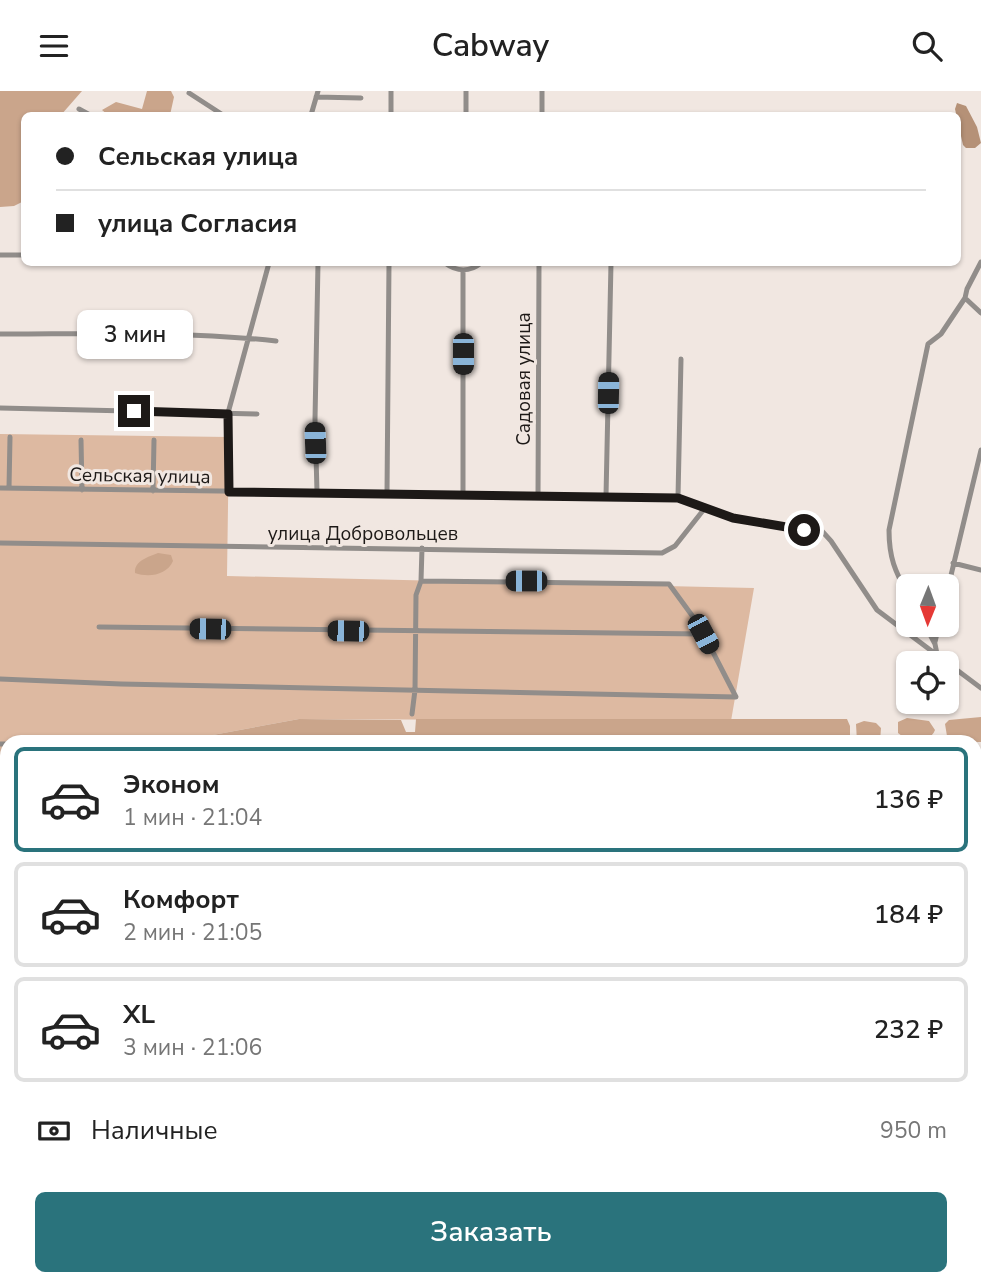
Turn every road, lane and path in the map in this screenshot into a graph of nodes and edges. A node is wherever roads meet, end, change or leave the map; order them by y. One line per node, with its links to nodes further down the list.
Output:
1 (391, 91): 11 (street)
2 (466, 91): 12 (street)
3 (542, 91): 13 (street)
4 (189, 93): 9 (street)
5 (317, 94): 6 (street); 10 (street)
6 (361, 98)
7 (79, 109): 8 (street)
8 (84, 112)
9 (218, 112)
10 (312, 112)
11 (391, 112)
12 (466, 112)
13 (542, 112)
14 (0, 255): 15 (street)
15 (21, 255)
16 (981, 262): 25 (street)
17 (268, 266): 28 (street)
18 (318, 266): 43 (street)
19 (389, 266): 44 (street)
20 (450, 266): 24 (street)
21 (476, 266): 24 (street)
22 (539, 266): 46 (street, Садовая улица)
23 (611, 266): 47 (street)
24 (463, 270): 45 (street)
25 (965, 298): 26 (street); 54 (street)
26 (981, 313)
27 (0, 334): 28 (street)
28 (248, 338): 29 (street); 32 (street)
29 (276, 341)
30 (681, 359): 48 (street)
31 (0, 408): 32 (street)
32 (228, 414): 33 (street); 42 (street)
33 (257, 414)
34 (10, 437): 39 (street)
35 (154, 439): 41 (street)
36 (81, 440): 40 (street)
37 (981, 450): 52 (street)
38 (0, 488): 39 (street, Сельская улица)
39 (9, 488): 40 (street, Сельская улица)
40 (82, 489): 41 (street, Сельская улица)
41 (153, 491): 42 (street, Сельская улица)
42 (229, 492): 43 (street, Сельская улица)
43 (317, 492): 44 (street, Сельская улица)
44 (387, 493): 45 (street, Сельская улица)
45 (463, 494): 46 (street, Сельская улица)
46 (538, 495): 47 (street, Сельская улица)
47 (606, 496): 48 (street, Сельская улица)
48 (678, 498): 49 (street, Сельская улица)
49 (705, 508): 51 (street, улица Добровольцев); 63 (street, Сельская улица)
50 (0, 544): 51 (street, улица Добровольцев)
51 (422, 548): 56 (street)
52 (953, 563): 53 (street); 55 (street)
53 (981, 570)
54 (896, 574)
55 (951, 574)
56 (421, 582): 58 (street); 59 (street)
57 (99, 627): 58 (street)
58 (415, 632): 59 (street); 68 (street)
59 (703, 634): 68 (street)
60 (931, 637): 62 (street)
61 (936, 637): 62 (street)
62 (935, 644): 64 (street)
63 (933, 651)
64 (936, 651)
65 (959, 671): 67 (street)
66 (0, 679): 68 (street)
67 (981, 688)
68 (415, 690): 69 (street)
69 (412, 714)

